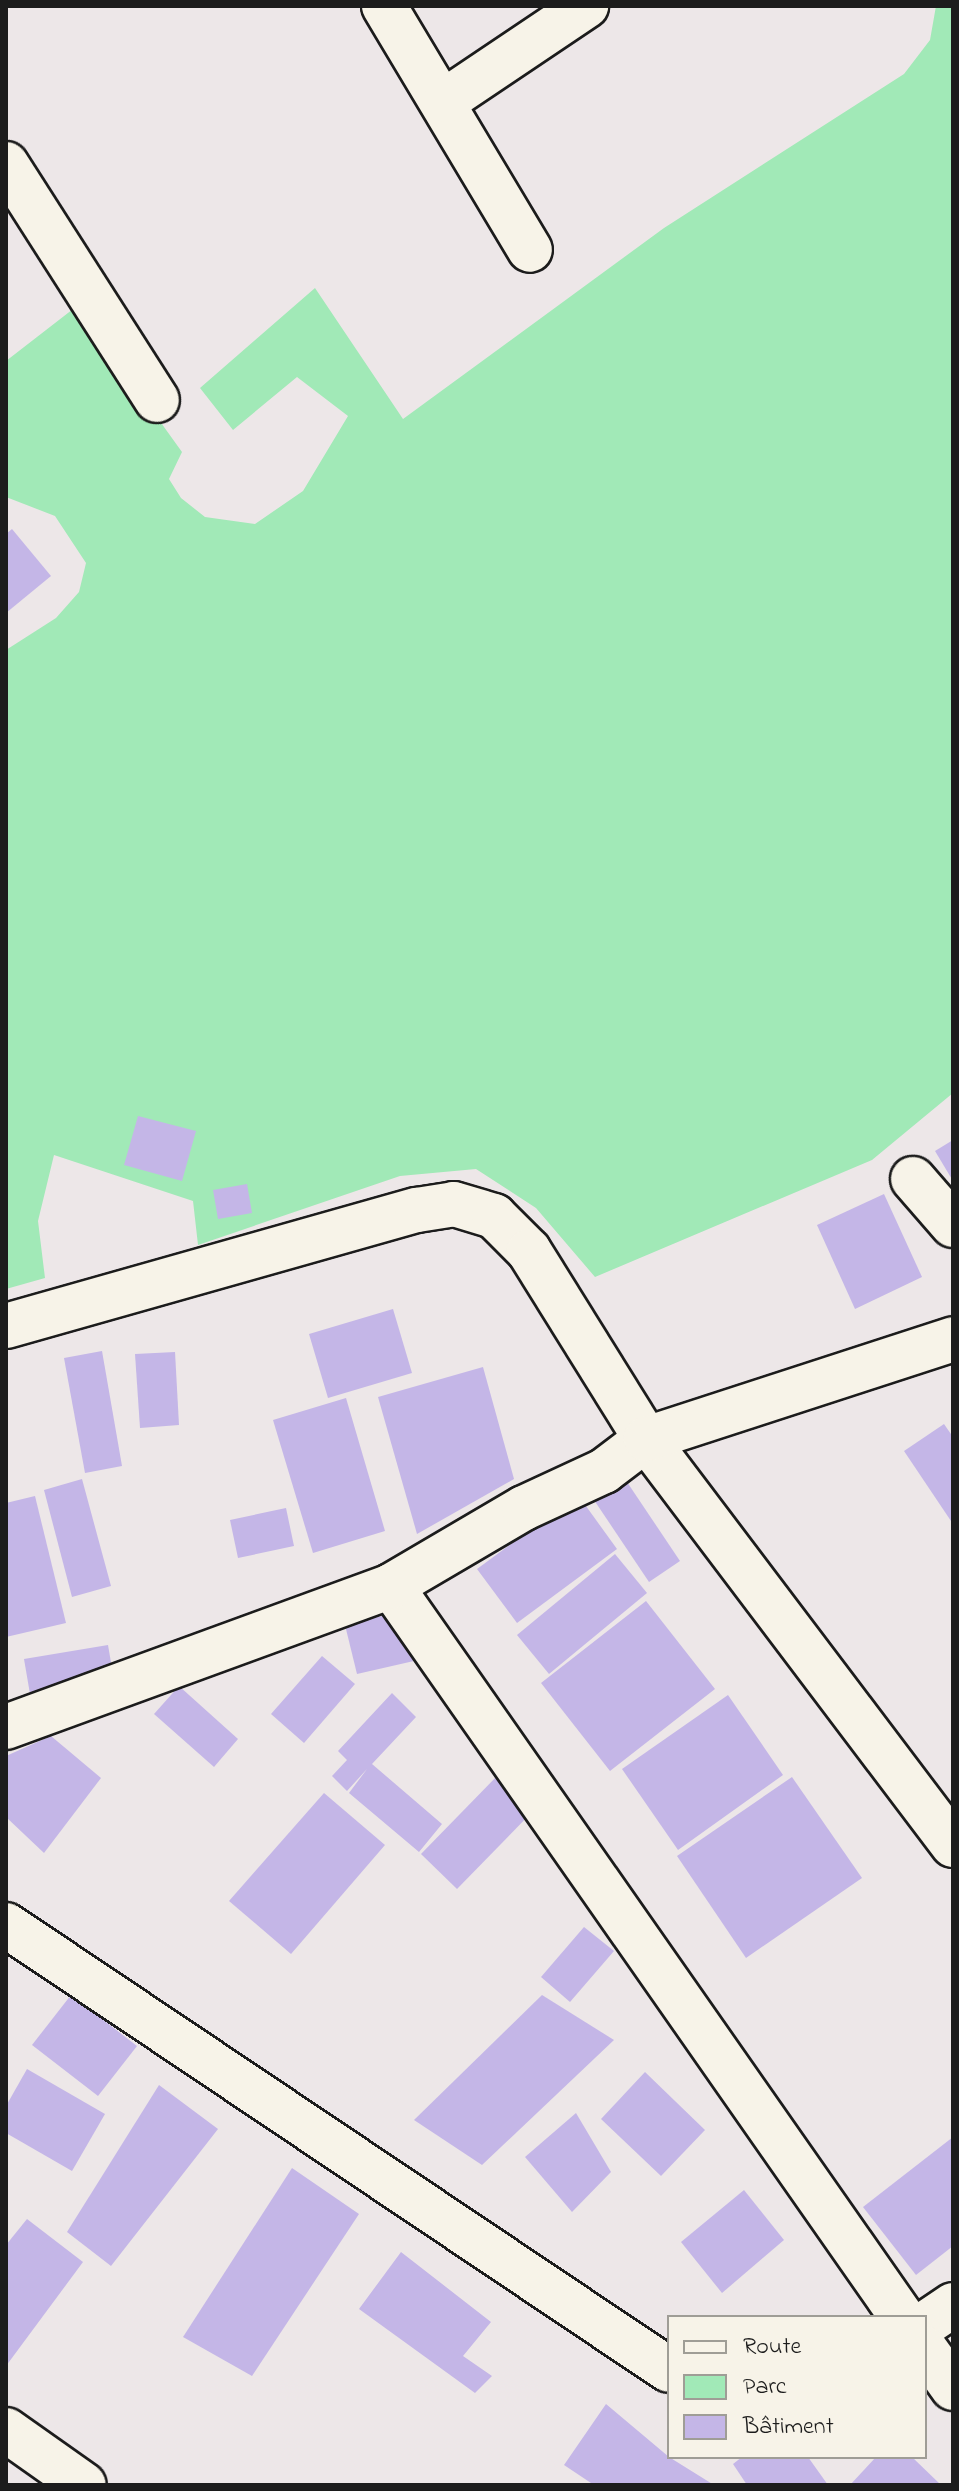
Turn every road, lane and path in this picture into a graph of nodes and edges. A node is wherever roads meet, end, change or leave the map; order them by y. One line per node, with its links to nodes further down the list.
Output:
1 (384, 6): 3 (street)
2 (586, 6): 3 (street)
3 (446, 100): 5 (street)
4 (6, 164): 6 (street)
5 (530, 250)
6 (157, 400)
7 (913, 1179): 8 (street)
8 (953, 1225)
9 (6, 1326): 11 (street)
10 (953, 1339): 11 (street)
11 (646, 1439): 12 (street); 14 (street)
12 (391, 1586): 13 (street); 17 (street)
13 (6, 1727)
14 (953, 1845)
15 (6, 1925): 20 (street)
16 (953, 2305): 18 (street)
17 (901, 2315)
18 (927, 2323)
19 (927, 2352): 21 (street)
20 (667, 2369)
21 (953, 2388)
22 (6, 2430): 23 (street)
23 (84, 2485)

